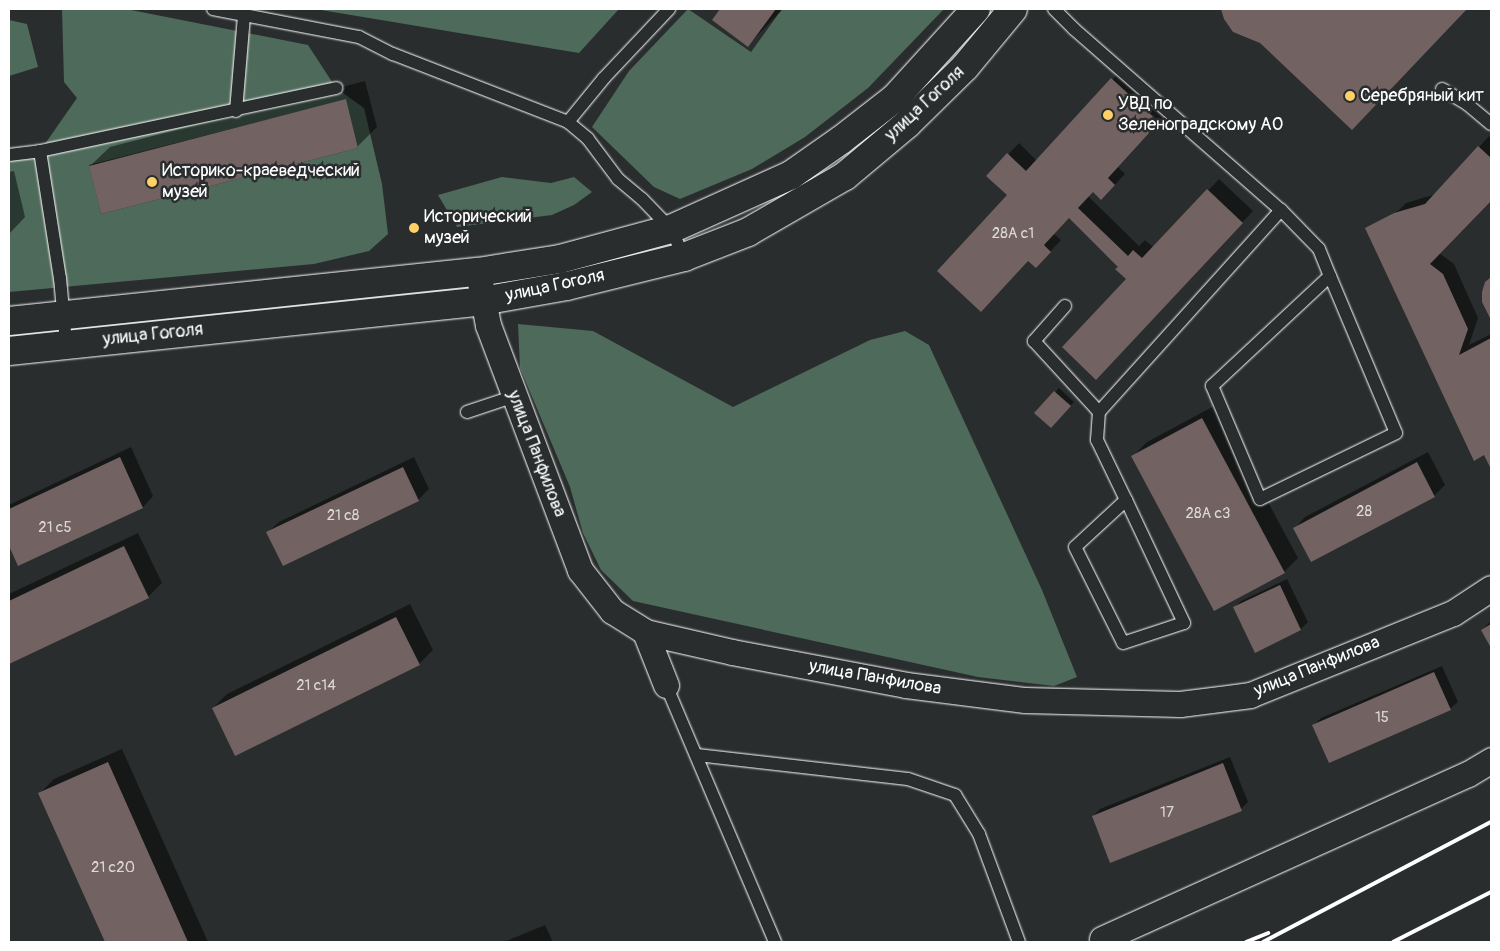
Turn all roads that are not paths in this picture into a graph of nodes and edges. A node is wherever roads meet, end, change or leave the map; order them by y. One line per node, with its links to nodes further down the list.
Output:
1 (213, 9): 6 (lane)
2 (669, 9): 10 (lane)
3 (976, 9): 15 (street, улица Гоголя)
4 (1013, 9): 16 (street, улица Гоголя)
5 (1054, 9): 14 (lane)
6 (244, 15): 9 (lane); 10 (lane)
7 (336, 88): 9 (lane)
8 (1442, 89): 11 (lane)
9 (236, 111): 12 (lane)
10 (568, 122): 15 (lane)
11 (1491, 124)
12 (40, 151): 13 (lane); 21 (lane)
13 (9, 155)
14 (1281, 210): 18 (lane); 27 (lane)
15 (671, 229): 16 (lane); 17 (street, улица Гоголя)
16 (684, 257): 19 (street, улица Гоголя)
17 (478, 272): 19 (street, улица Панфилова); 21 (street, улица Гоголя)
18 (1330, 276): 18 (lane)
19 (482, 301): 23 (street, улица Гоголя); 25 (street, улица Панфилова)
20 (1065, 306): 27 (lane)
21 (63, 315): 22 (street, улица Гоголя); 23 (lane)
22 (9, 321)
23 (66, 344): 24 (street, улица Гоголя)
24 (9, 351)
25 (515, 396): 26 (lane); 30 (street, улица Панфилова)
26 (467, 412)
27 (1098, 412): 28 (lane)
28 (1126, 500): 28 (lane)
29 (1491, 588): 30 (street, улица Панфилова)
30 (645, 632): 31 (street)
31 (666, 685): 32 (lane)
32 (697, 755): 35 (lane); 36 (lane)
33 (1491, 760): 34 (street)
34 (1098, 941)
35 (775, 942)
36 (1019, 942)

